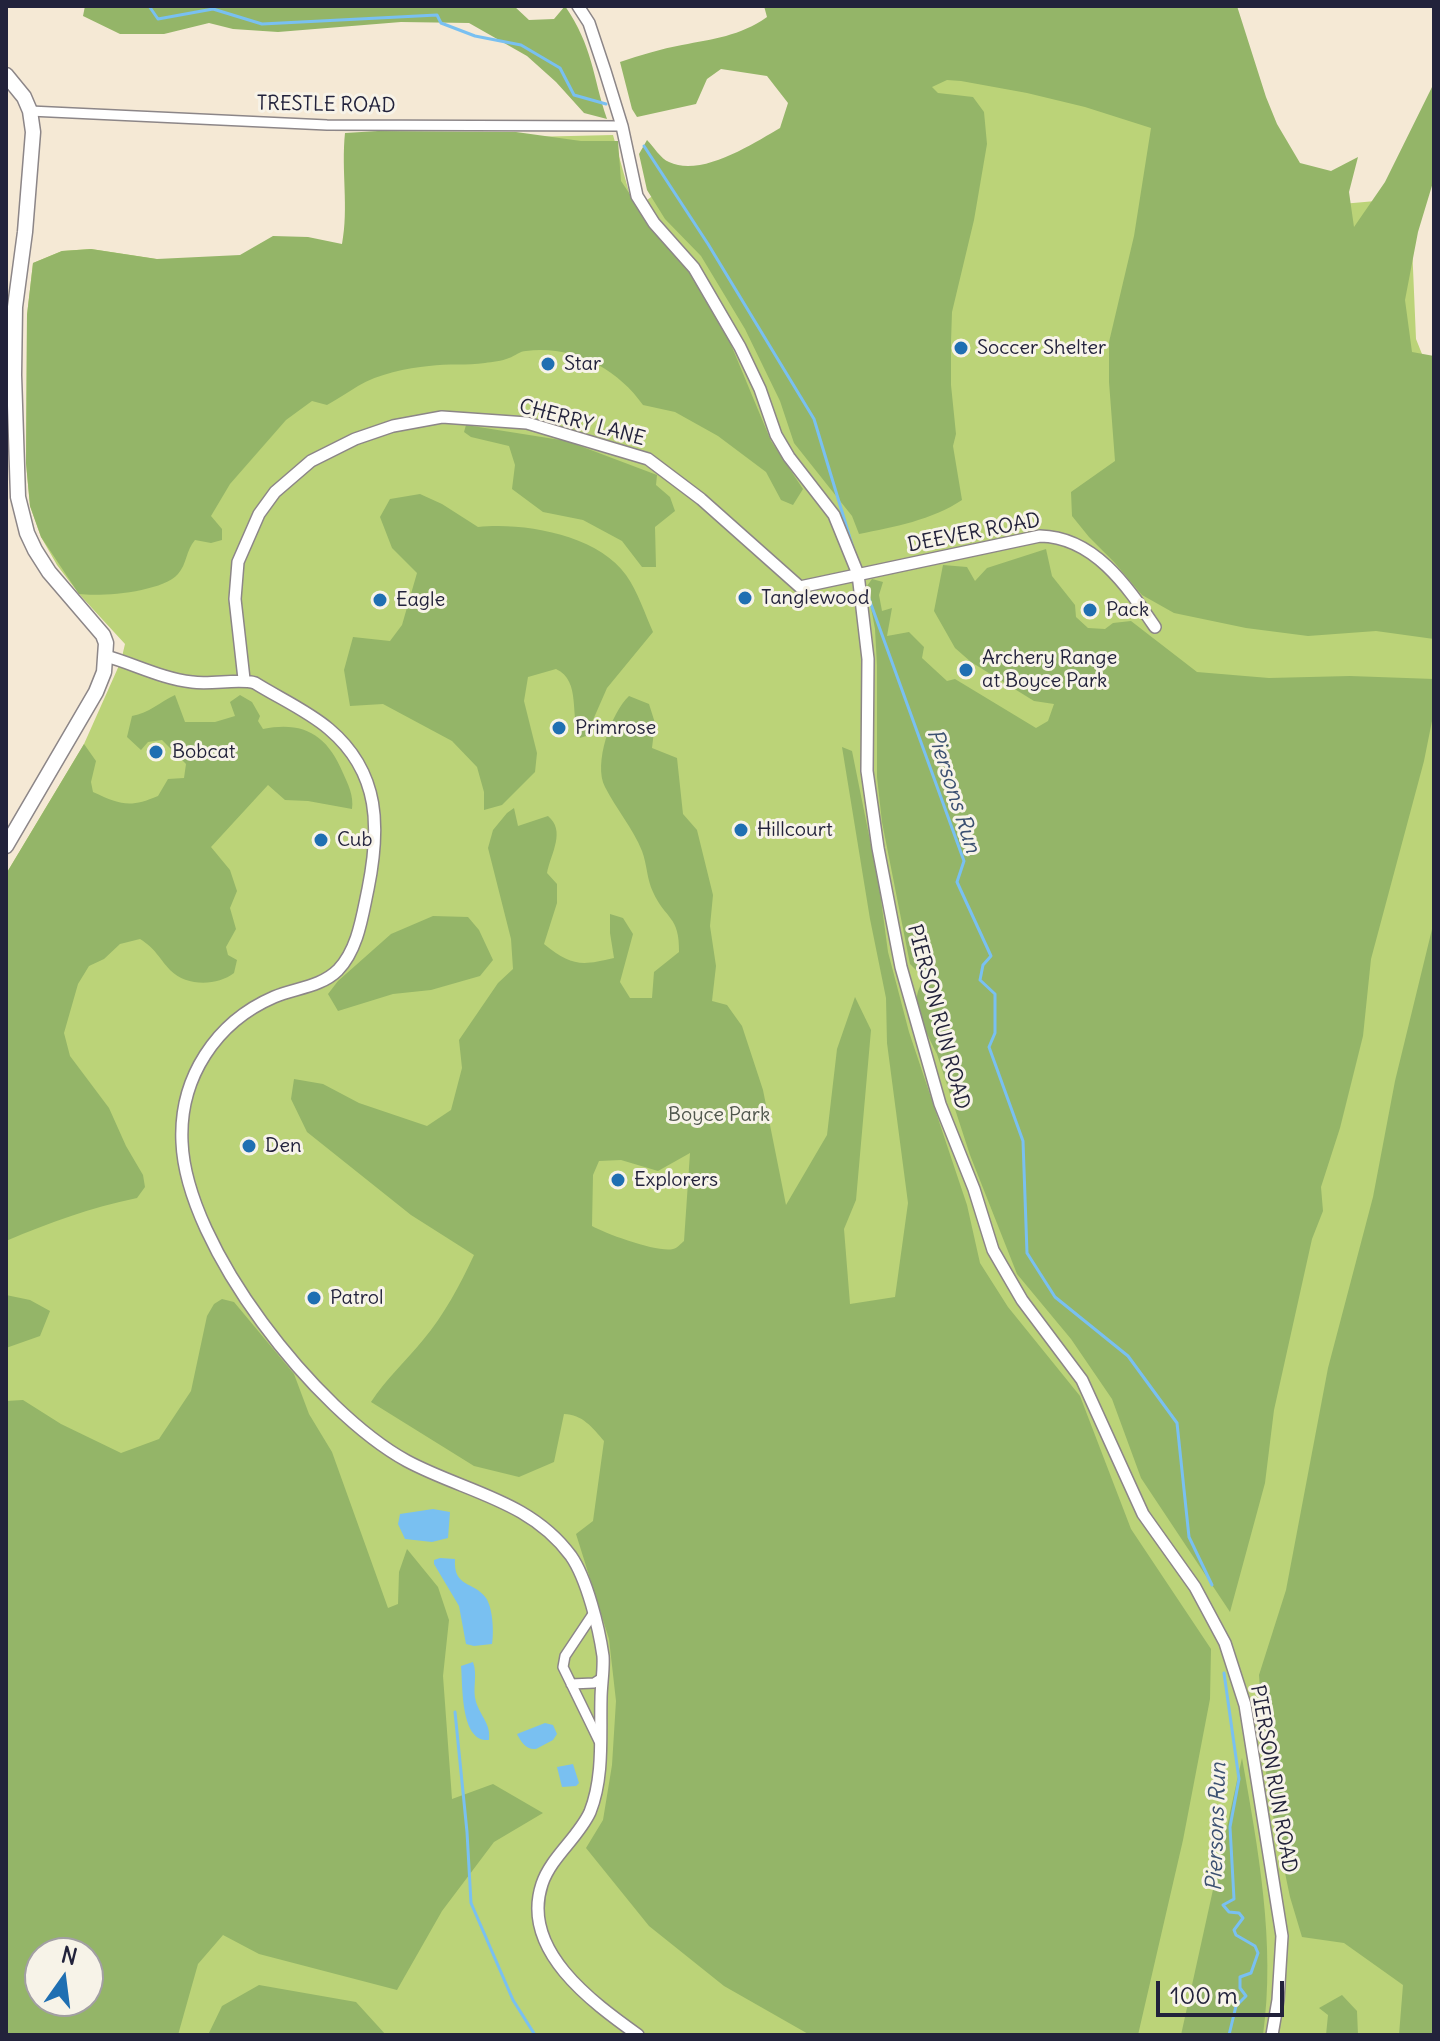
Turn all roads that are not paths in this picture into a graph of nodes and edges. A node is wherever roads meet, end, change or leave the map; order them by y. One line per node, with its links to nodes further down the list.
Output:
1 (578, 6): 4 (street, PIERSON RUN ROAD)
2 (6, 75): 3 (main road)
3 (30, 111): 4 (street, TRESTLE ROAD); 7 (main road)
4 (622, 126): 5 (street, PIERSON RUN ROAD)
5 (858, 574): 6 (street, DEEVER ROAD); 8 (street, CHERRY LANE); 15 (street, PIERSON RUN ROAD)
6 (1155, 627)
7 (106, 656): 8 (street); 9 (main road)
8 (244, 679): 10 (street)
9 (6, 846)
10 (593, 1614): 11 (street); 12 (street)
11 (602, 1678): 12 (street); 13 (street)
12 (571, 1684): 13 (street)
13 (600, 1742): 14 (street)
14 (634, 2032)
15 (1272, 2035)

